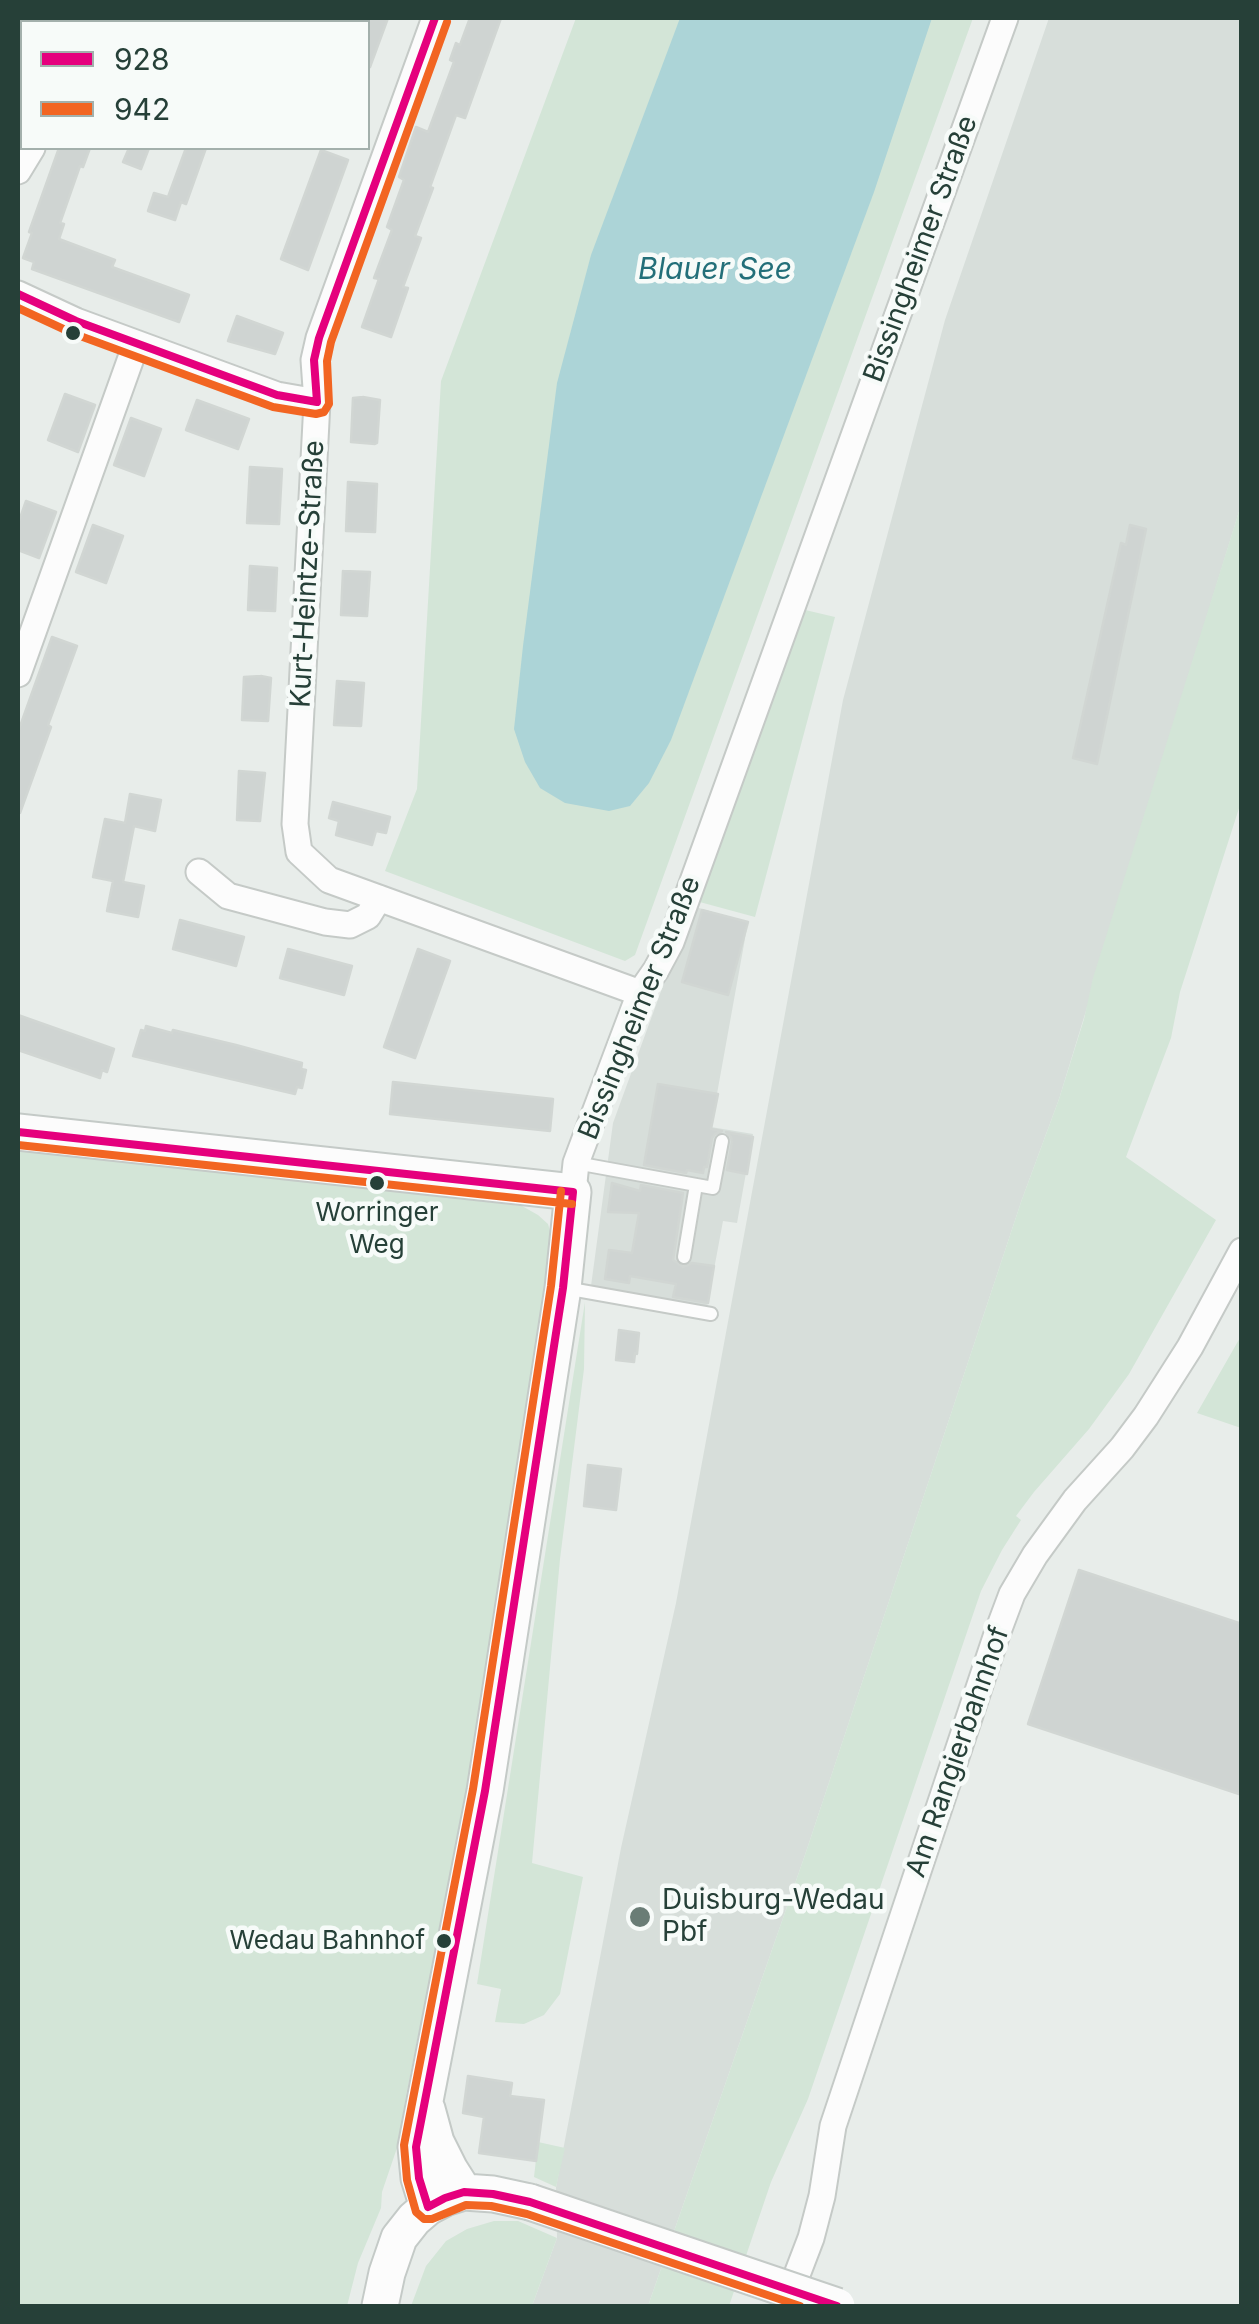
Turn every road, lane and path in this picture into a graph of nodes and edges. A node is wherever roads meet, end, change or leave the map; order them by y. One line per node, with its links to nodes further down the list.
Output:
1 (435, 18): 7 (street, Kurt-Heintze-Straße)
2 (1004, 18): 11 (street, Bissingheimer Straße)
3 (31, 150): 4 (street)
4 (18, 172)
5 (18, 294): 6 (street)
6 (136, 344): 7 (street); 8 (street)
7 (316, 402): 10 (street, Kurt-Heintze-Straße)
8 (18, 674)
9 (199, 872): 10 (street)
10 (379, 898): 11 (street)
11 (640, 993): 14 (street, Bissingheimer Straße)
12 (18, 1132): 14 (street)
13 (722, 1141): 15 (lane)
14 (574, 1178): 15 (lane); 18 (street, Bissingheimer Straße)
15 (696, 1185): 17 (lane)
16 (1242, 1251): 24 (street, Am Rangierbahnhof)
17 (684, 1257)
18 (563, 1288): 19 (lane); 20 (street, Bissingheimer Straße)
19 (710, 1314)
20 (425, 2098): 21 (street, Bissingheimer Straße); 22 (street, Bissingheimer Straße)
21 (464, 2192): 22 (street); 25 (street, bridge)
22 (428, 2207): 23 (street)
23 (380, 2306)
24 (785, 2306)
25 (838, 2306)

